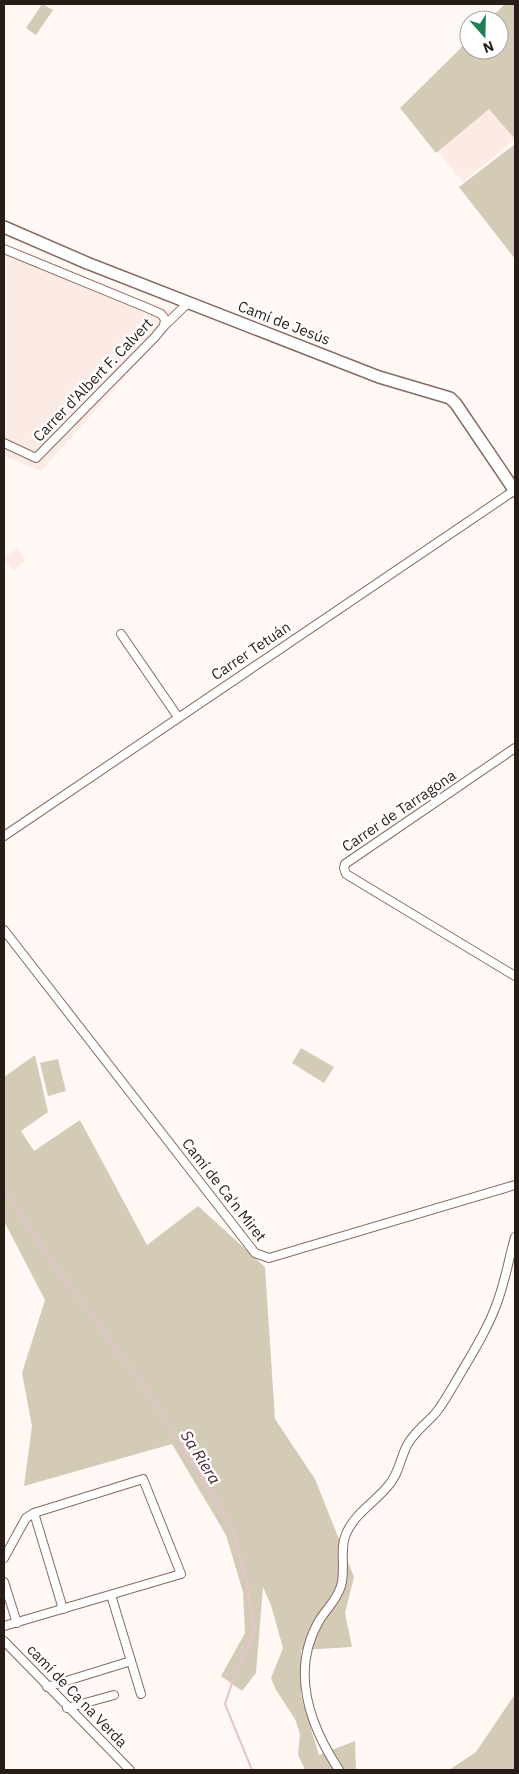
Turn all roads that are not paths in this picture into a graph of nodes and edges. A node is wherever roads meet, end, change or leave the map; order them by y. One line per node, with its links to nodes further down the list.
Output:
1 (4, 227): 3 (street, Camí de Jesús)
2 (4, 249): 4 (street)
3 (188, 302): 4 (street, Carrer d'Albert F. Calvert); 6 (street, Camí de Jesús)
4 (165, 323): 5 (street, Carrer d'Albert F. Calvert)
5 (4, 444)
6 (515, 490): 8 (street, Carrer Tetuán)
7 (121, 634): 8 (street)
8 (178, 717): 10 (street, Carrer Tetuán)
9 (515, 748): 12 (street, Carrer de Tarragona)
10 (4, 836)
11 (4, 930): 13 (street, Camí de Ca'n Miret)
12 (515, 976)
13 (515, 1185)
14 (515, 1237): 29 (street)
15 (34, 1513): 16 (street); 18 (street); 19 (street)
16 (4, 1558)
17 (4, 1582): 20 (street)
18 (111, 1595): 19 (street); 23 (street)
19 (63, 1609): 20 (street)
20 (16, 1622): 21 (street)
21 (4, 1626)
22 (4, 1641): 24 (street, camí de Ca na Verda)
23 (132, 1661): 24 (street); 25 (street)
24 (47, 1687): 27 (street, camí de Ca na Verda)
25 (141, 1694)
26 (114, 1695): 27 (street)
27 (67, 1708): 28 (street, camí de Ca na Verda)
28 (130, 1770)
29 (339, 1770)

